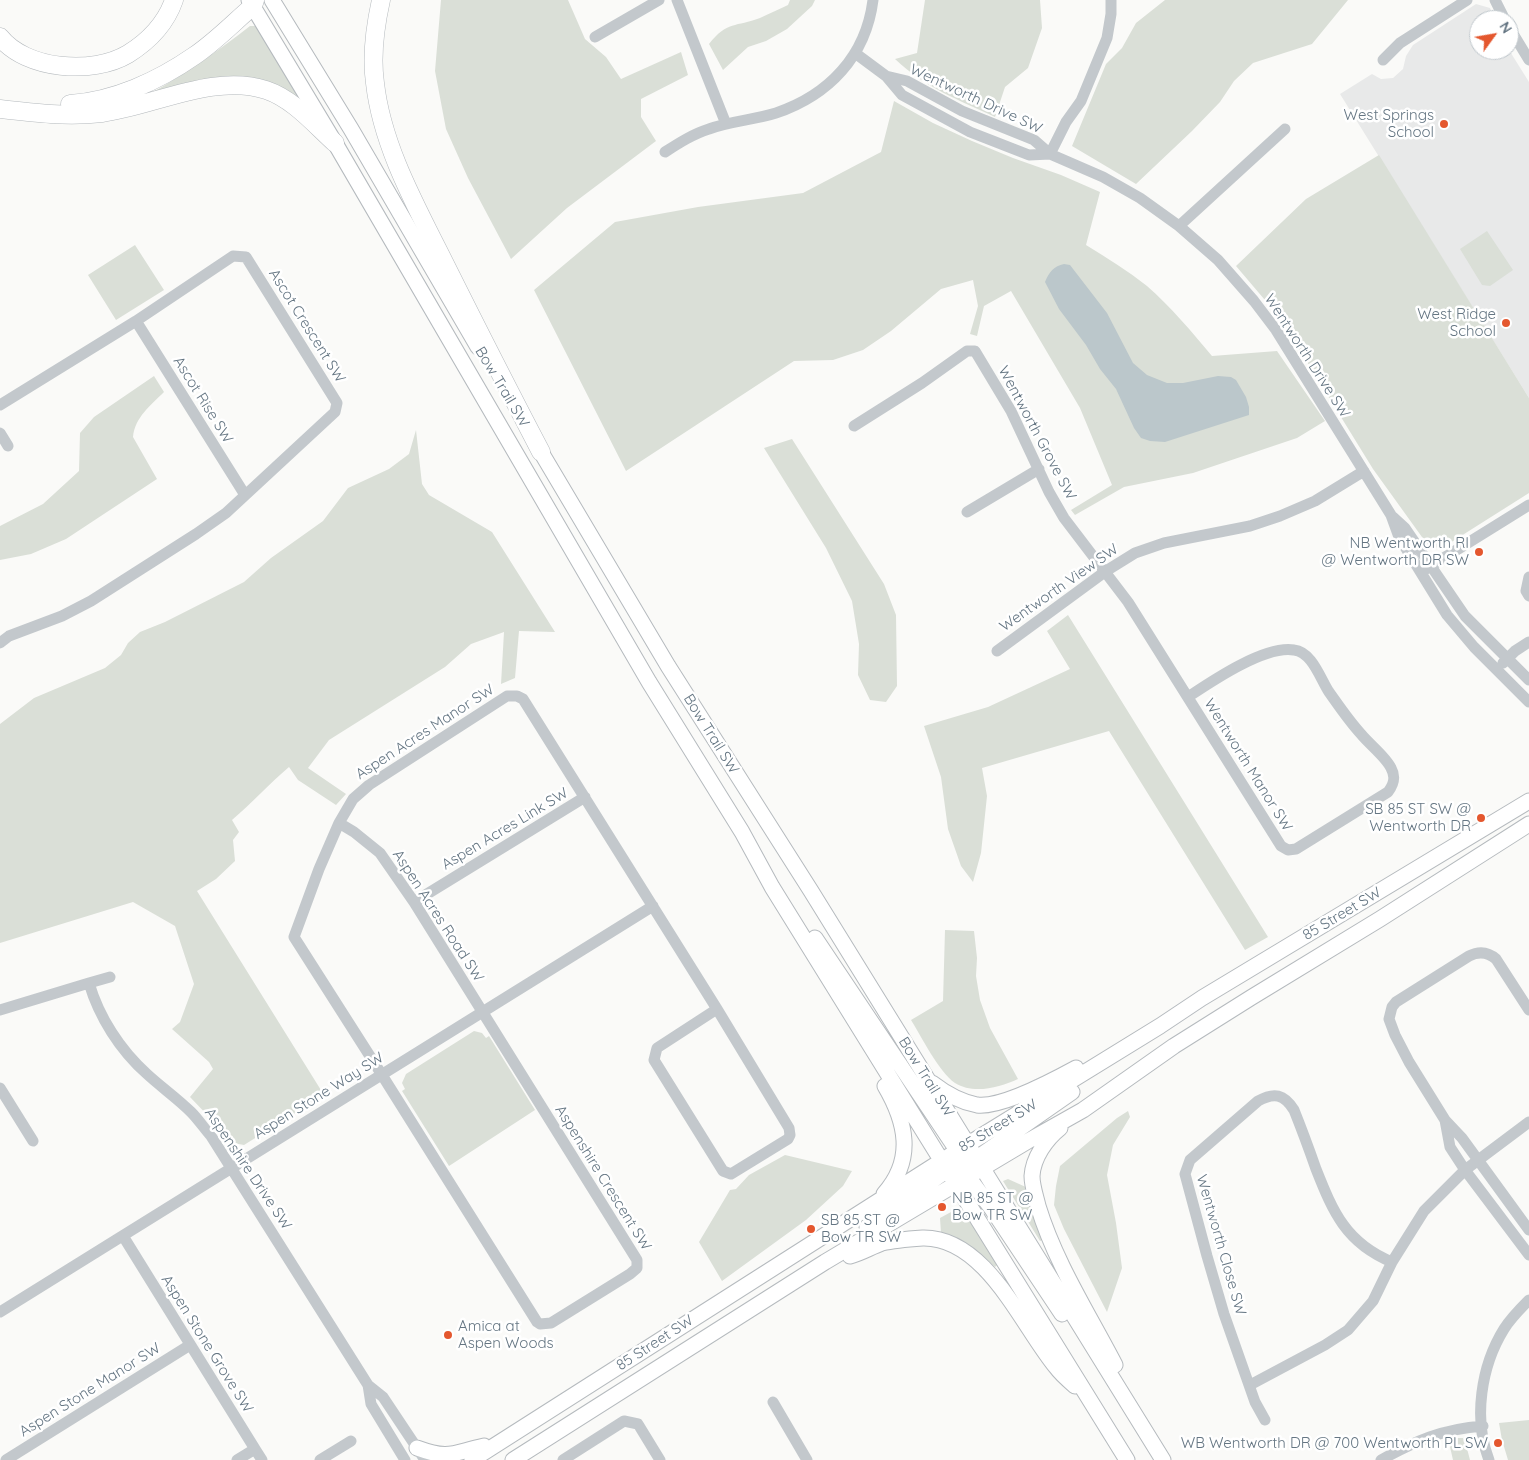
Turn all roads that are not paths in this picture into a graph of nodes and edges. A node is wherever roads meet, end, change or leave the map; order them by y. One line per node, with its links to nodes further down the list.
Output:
1 (174, 0): 10 (highway)
2 (272, 0): 29 (main road, Bow Trail SW)
3 (381, 0): 29 (highway)
4 (659, 0): 11 (street)
5 (677, 0): 18 (street)
6 (873, 0): 13 (street)
7 (1111, 0): 22 (street)
8 (1467, 0): 14 (street)
9 (252, 2): 17 (highway); 20 (main road, Bow Trail SW)
10 (0, 37)
11 (595, 37)
12 (1519, 44): 15 (street)
13 (855, 54): 16 (street, Wentworth Drive SW); 18 (street)
14 (1383, 60)
15 (1529, 60)
16 (886, 76): 22 (street, Wentworth Drive SW); 22 (street, Wentworth Drive SW)
17 (0, 109): 20 (highway)
18 (726, 124): 21 (street)
19 (1285, 129): 23 (street)
20 (335, 143): 53 (main road, Bow Trail SW)
21 (665, 152)
22 (1050, 154): 23 (street, Wentworth Drive SW)
23 (1180, 226): 31 (street, Wentworth Drive SW)
24 (136, 321): 25 (street, Ascot Crescent SW); 32 (street, Ascot Rise SW); 32 (street, Ascot Crescent SW)
25 (0, 405)
26 (854, 426): 30 (street, Wentworth Grove SW)
27 (0, 432): 28 (street)
28 (8, 446)
29 (540, 452): 67 (main road, Bow Trail SW)
30 (1039, 469): 34 (street); 37 (street, Wentworth Grove SW)
31 (1364, 471): 35 (street, Wentworth Drive SW); 37 (street, Wentworth View SW)
32 (245, 495): 42 (street, Ascot Crescent SW)
33 (1529, 505): 36 (street)
34 (966, 512)
35 (1391, 515): 36 (street, Wentworth Drive SW); 38 (street, Wentworth Drive SW)
36 (1432, 565): 38 (street); 44 (street, Wentworth Drive SW)
37 (1106, 571): 43 (street, Wentworth View SW); 47 (street, Wentworth Manor SW)
38 (1420, 572): 45 (street, Wentworth Drive SW)
39 (1529, 578): 40 (street)
40 (1529, 596)
41 (1529, 642): 44 (street)
42 (0, 643)
43 (997, 651)
44 (1507, 658): 45 (street); 46 (street, Wentworth Drive SW)
45 (1496, 670): 48 (street, Wentworth Drive SW)
46 (1529, 680)
47 (1188, 697): 47 (street, Wentworth Manor SW)
48 (1529, 702)
49 (585, 797): 51 (street, Aspen Acres Manor SW); 55 (street, Aspen Acres Link SW); 56 (street, Aspen Acres Manor SW)
50 (1529, 801): 57 (main road, 85 Street SW)
51 (339, 823): 55 (street, Aspen Acres Road SW); 66 (street, Aspen Acres Manor SW)
52 (1529, 824): 60 (main road, 85 Street SW)
53 (742, 832): 54 (main road, Bow Trail SW); 74 (main road)
54 (772, 887): 74 (main road, Bow Trail SW); 77 (main road)
55 (414, 902): 64 (street, Aspen Acres Road SW)
56 (654, 906): 61 (street, Aspen Acres Manor SW); 64 (street, Aspen Stone Way SW)
57 (1238, 976): 60 (main road); 65 (main road, 85 Street SW)
58 (110, 977): 59 (street)
59 (89, 983): 62 (street); 75 (street, Aspenshire Drive SW)
60 (1252, 997): 69 (main road, 85 Street SW)
61 (717, 1009): 61 (street, Aspen Acres Manor SW)
62 (0, 1010)
63 (1529, 1010): 70 (street)
64 (482, 1012): 66 (street, Aspen Stone Way SW); 66 (street, Aspenshire Crescent SW)
65 (1143, 1037): 67 (main road); 74 (main road, 85 Street SW)
66 (382, 1074): 75 (street, Aspen Stone Way SW)
67 (926, 1078): 74 (main road, Bow Trail SW)
68 (0, 1088): 72 (street)
69 (1083, 1110): 74 (main road, 85 Street SW); 97 (main road)
70 (1445, 1120): 73 (street); 76 (street)
71 (1529, 1122): 73 (street)
72 (33, 1141)
73 (1477, 1160): 76 (street); 78 (street)
74 (962, 1164): 77 (main road, 85 Street SW); 81 (main road, 85 Street SW); 85 (main road); 90 (main road, Bow Trail SW); 97 (main road)
75 (232, 1168): 79 (street, Aspen Stone Way SW); 87 (street, Aspenshire Drive SW)
76 (1465, 1170): 80 (street); 82 (street)
77 (876, 1202): 94 (main road, 85 Street SW)
78 (1529, 1230)
79 (123, 1236): 84 (street, Aspen Stone Way SW); 86 (street, Aspen Stone Grove SW)
80 (1529, 1255)
81 (825, 1262): 85 (main road, 85 Street SW); 90 (main road)
82 (1392, 1262): 88 (street); 88 (street, Wentworth Close SW)
83 (1529, 1300): 92 (street)
84 (0, 1312)
85 (745, 1313): 104 (main road, 85 Street SW)
86 (190, 1345): 95 (street, Aspen Stone Grove SW); 98 (street, Aspen Stone Manor SW)
87 (368, 1385): 96 (street, Aspenshire Drive SW); 102 (street, Aspenshire Drive SW)
88 (1250, 1385): 91 (street, Wentworth Close SW)
89 (773, 1402): 107 (street)
90 (1092, 1403): 108 (main road, Bow Trail SW)
91 (1265, 1420)
92 (1482, 1426): 109 (street); 110 (street)
93 (351, 1441): 101 (street)
94 (498, 1444): 96 (main road); 103 (main road, 85 Street SW)
95 (255, 1449): 99 (street); 100 (street, Aspen Stone Grove SW)
96 (421, 1454)
97 (1162, 1459)
98 (6, 1460)
99 (237, 1460)
100 (262, 1460)
101 (320, 1460)
102 (405, 1460)
103 (472, 1460)
104 (513, 1460)
105 (563, 1460): 106 (street)
106 (660, 1460)
107 (807, 1460)
108 (1127, 1460)
109 (1381, 1460)
110 (1489, 1460)

